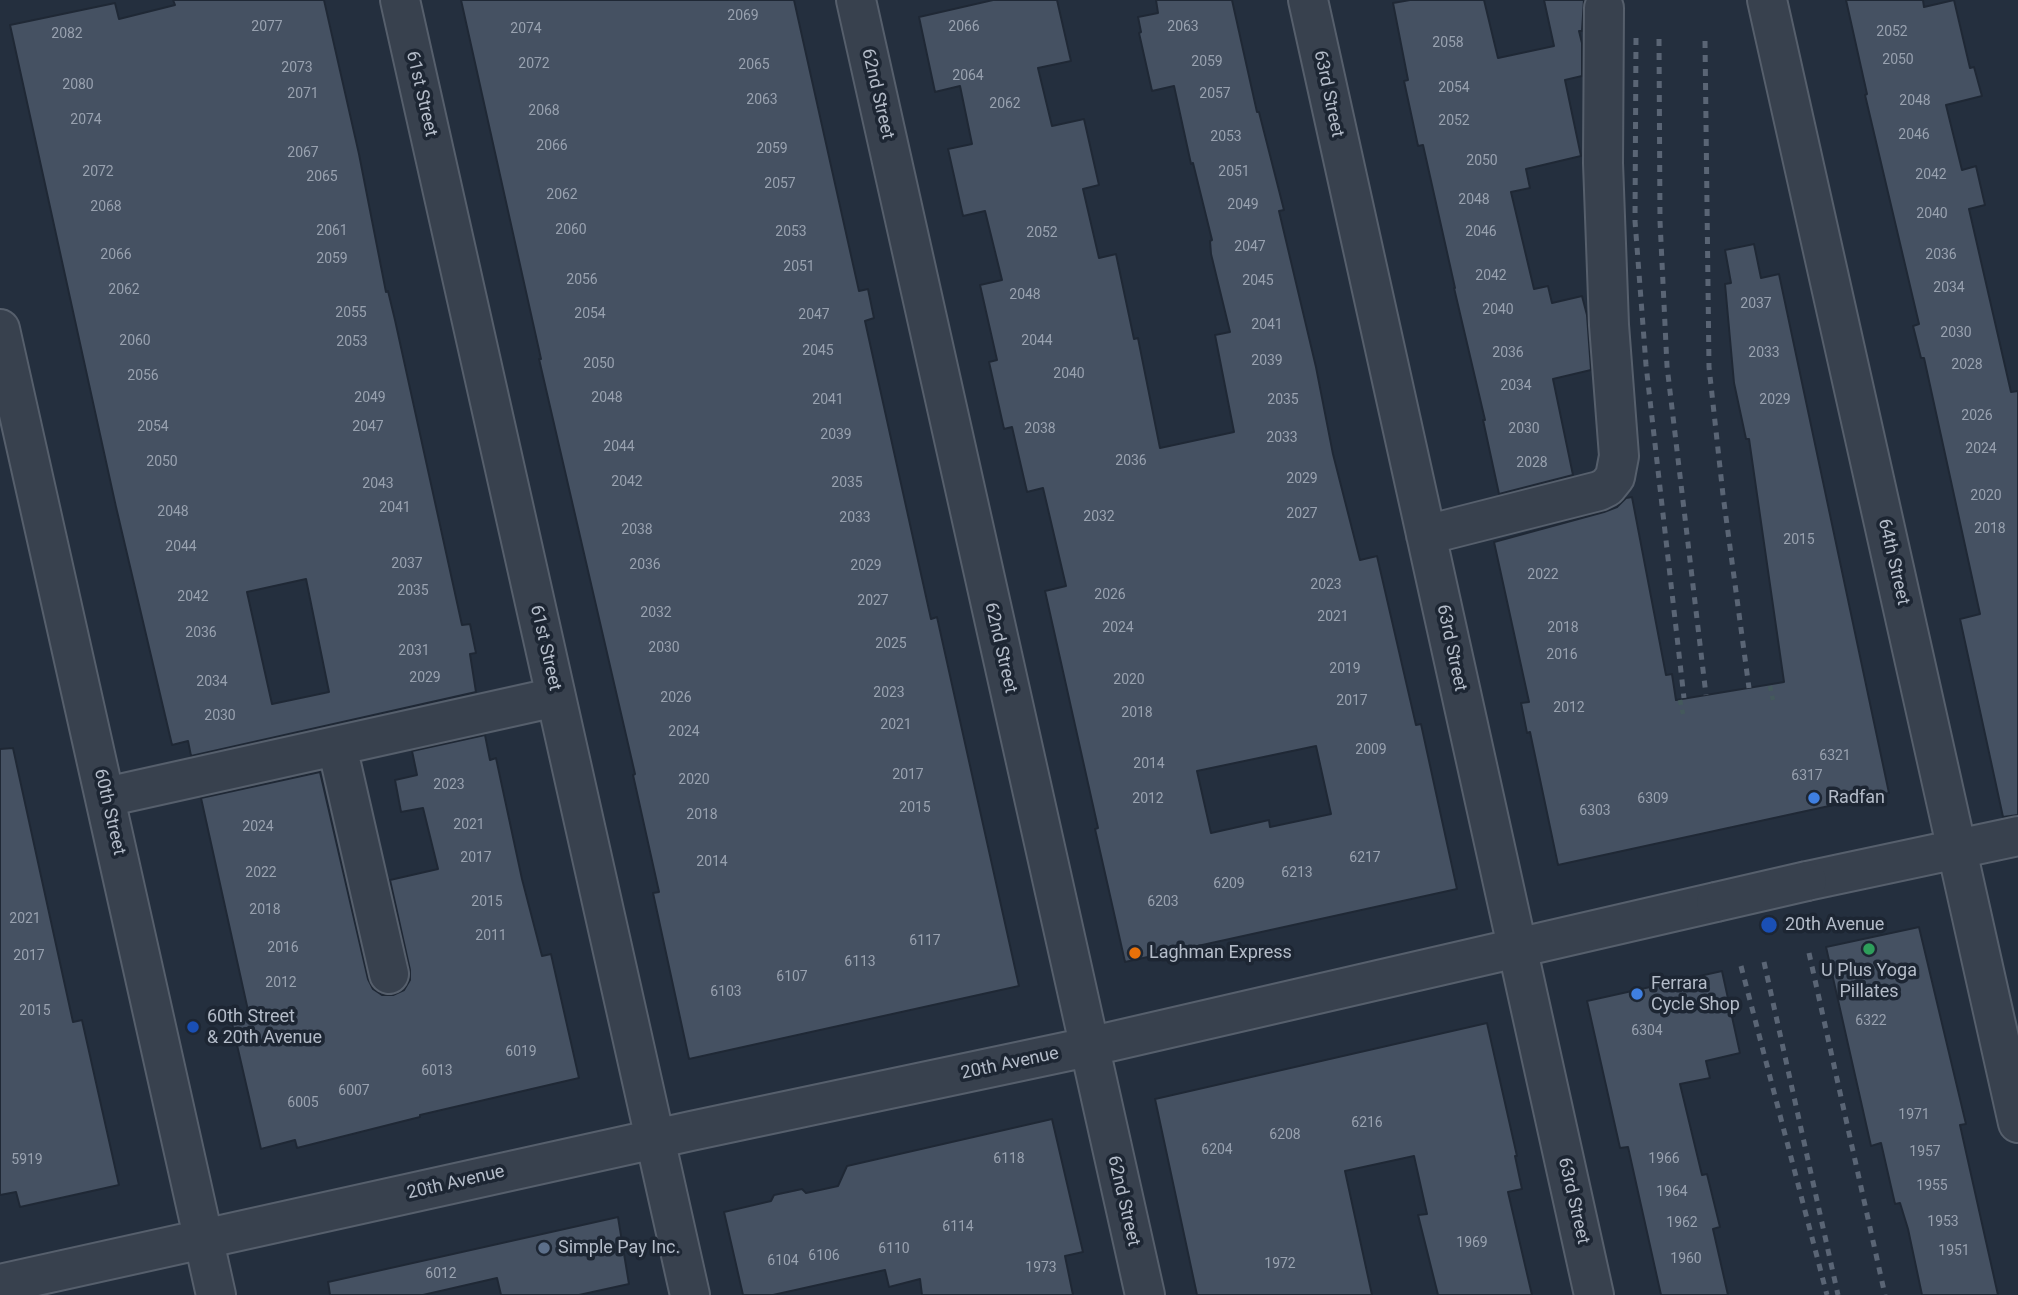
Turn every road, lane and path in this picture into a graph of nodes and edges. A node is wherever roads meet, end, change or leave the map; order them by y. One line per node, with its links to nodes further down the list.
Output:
1 (400, 0): 9 (street, 61st Street)
2 (856, 0): 19 (street, 62nd Street)
3 (1308, 0): 7 (street, 63rd Street)
4 (1767, 0): 16 (street, 64th Street)
5 (1604, 8): 7 (street)
6 (0, 329): 14 (street, 60th Street)
7 (1426, 535): 17 (street, 63rd Street)
8 (1770, 686): 11 (path)
9 (556, 697): 13 (street); 21 (street, 61st Street)
10 (1680, 700): 12 (path)
11 (1773, 700)
12 (1683, 714)
13 (337, 746): 14 (street); 18 (street)
14 (106, 797): 22 (street, 60th Street)
15 (2018, 836): 16 (street, 20th Avenue)
16 (1957, 849): 17 (street, 20th Avenue, bridge); 20 (street, 64th Street)
17 (1517, 948): 19 (street, 20th Avenue); 27 (street, 63rd Street)
18 (389, 974)
19 (1088, 1047): 21 (street, 20th Avenue); 26 (street, 62nd Street)
20 (2018, 1123)
21 (655, 1139): 22 (street, 20th Avenue); 25 (street, 61st Street)
22 (203, 1240): 23 (street, 20th Avenue); 24 (street, 60th Street)
23 (0, 1284)
24 (216, 1295)
25 (690, 1295)
26 (1145, 1295)
27 (1594, 1295)

